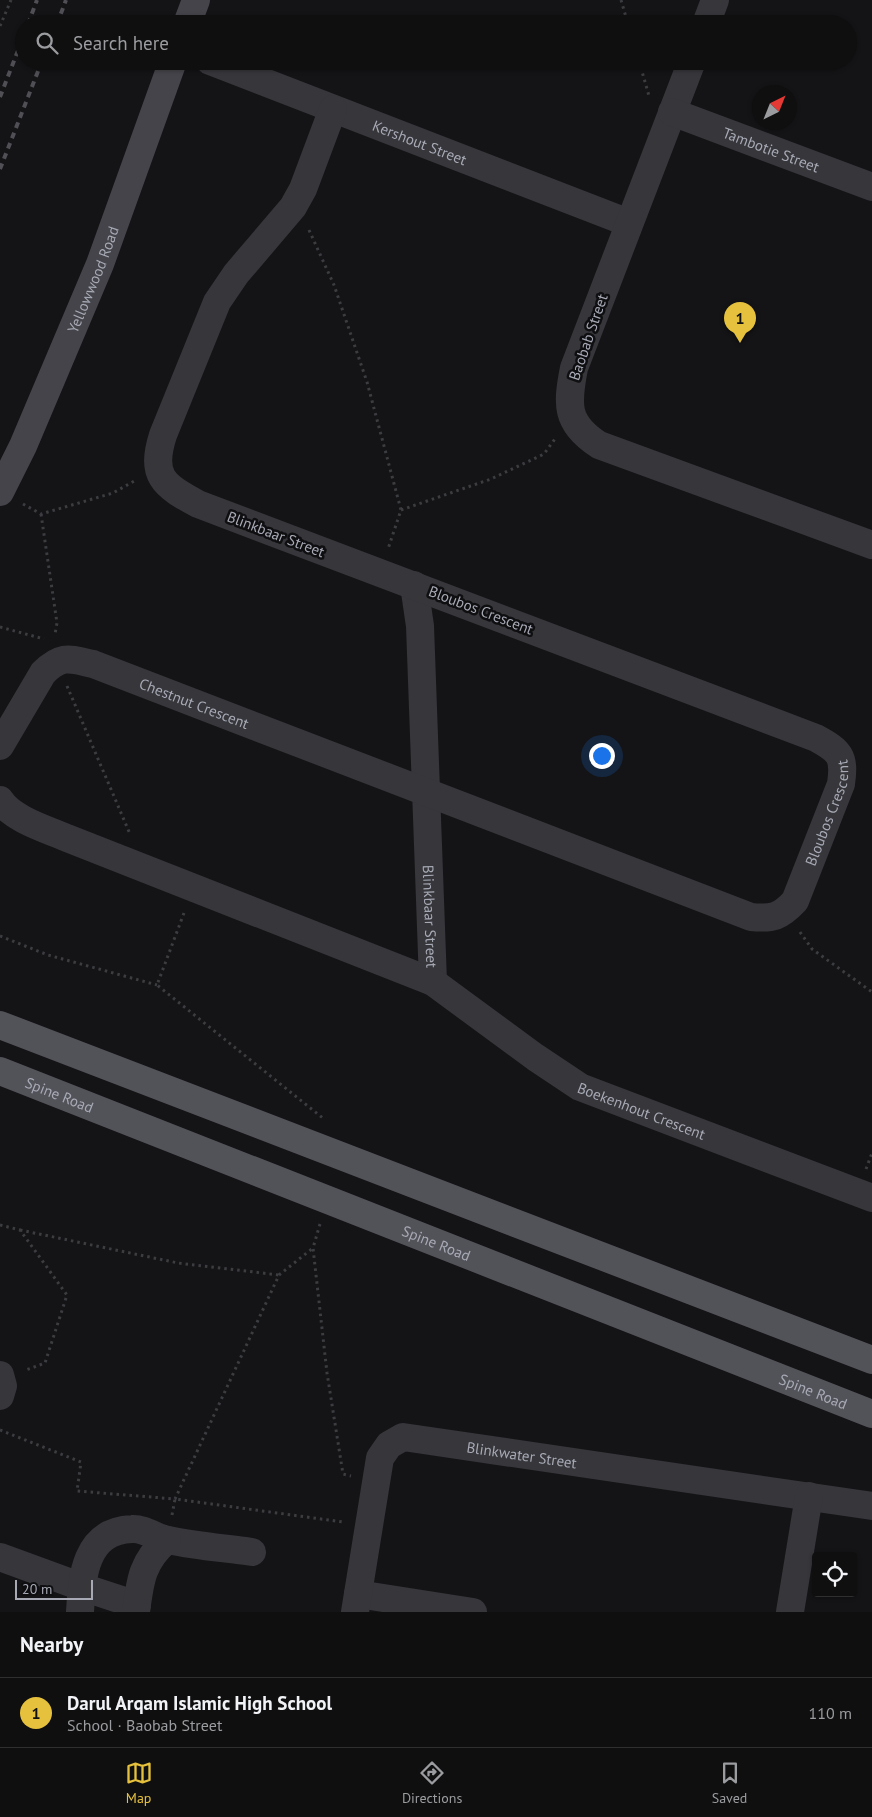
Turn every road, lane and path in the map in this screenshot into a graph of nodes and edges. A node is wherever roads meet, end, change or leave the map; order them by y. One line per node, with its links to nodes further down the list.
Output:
1 (10, 0): 8 (path)
2 (196, 0): 5 (street)
3 (621, 0): 6 (path)
4 (715, 0): 7 (street)
5 (190, 15)
6 (625, 15)
7 (709, 15)
8 (0, 26)
9 (170, 70): 19 (street, Yellowwood Road)
10 (233, 70): 12 (street, Kershout Street)
11 (688, 70): 13 (street, Baobab Street)
12 (333, 109): 15 (street); 16 (street, Kershout Street)
13 (672, 112): 14 (street, Tambotie Street); 16 (street, Baobab Street)
14 (872, 187)
15 (293, 207): 18 (street); 20 (path)
16 (629, 224): 17 (street, Baobab Street)
17 (572, 418): 20 (path); 22 (street)
18 (158, 468): 21 (path); 23 (street, Blinkbaar Street)
19 (11, 498): 21 (path)
20 (401, 510): 23 (path)
21 (41, 514): 25 (path)
22 (872, 545)
23 (380, 573): 24 (street, Blinkbaar Street)
24 (414, 585): 28 (street, Blinkbaar Street); 32 (street, Bloubos Crescent)
25 (0, 627)
26 (65, 681): 30 (path)
27 (0, 746): 28 (street, Chestnut Crescent)
28 (426, 792): 32 (street); 34 (street, Blinkbaar Street)
29 (0, 800): 31 (street)
30 (127, 824)
31 (193, 889): 34 (street); 35 (path)
32 (785, 912): 36 (path)
33 (0, 936): 35 (path)
34 (433, 982): 40 (street, Boekenhout Crescent)
35 (157, 985): 39 (path)
36 (872, 992)
37 (0, 1025): 46 (main road)
38 (0, 1071): 48 (main road, Spine Road)
39 (328, 1122)
40 (872, 1198)
41 (323, 1216): 44 (path)
42 (0, 1224): 43 (path)
43 (20, 1230): 45 (path); 47 (path)
44 (313, 1248): 45 (path); 50 (path)
45 (279, 1275): 52 (path)
46 (872, 1360)
47 (1, 1384)
48 (872, 1414)
49 (0, 1430): 52 (path)
50 (377, 1480): 51 (street, Blinkwater Street); 54 (street, Blinkwater Street)
51 (809, 1496): 53 (street, Blinkwater Street); 62 (street)
52 (175, 1499): 54 (path); 55 (path)
53 (872, 1506)
54 (369, 1526): 59 (street, Blinkwater Street)
55 (167, 1540): 56 (street); 58 (street); 60 (street)
56 (252, 1552)
57 (11, 1561): 58 (street)
58 (81, 1600): 60 (street)
59 (357, 1603): 61 (street)
60 (137, 1608)
61 (473, 1612)
62 (790, 1612)

